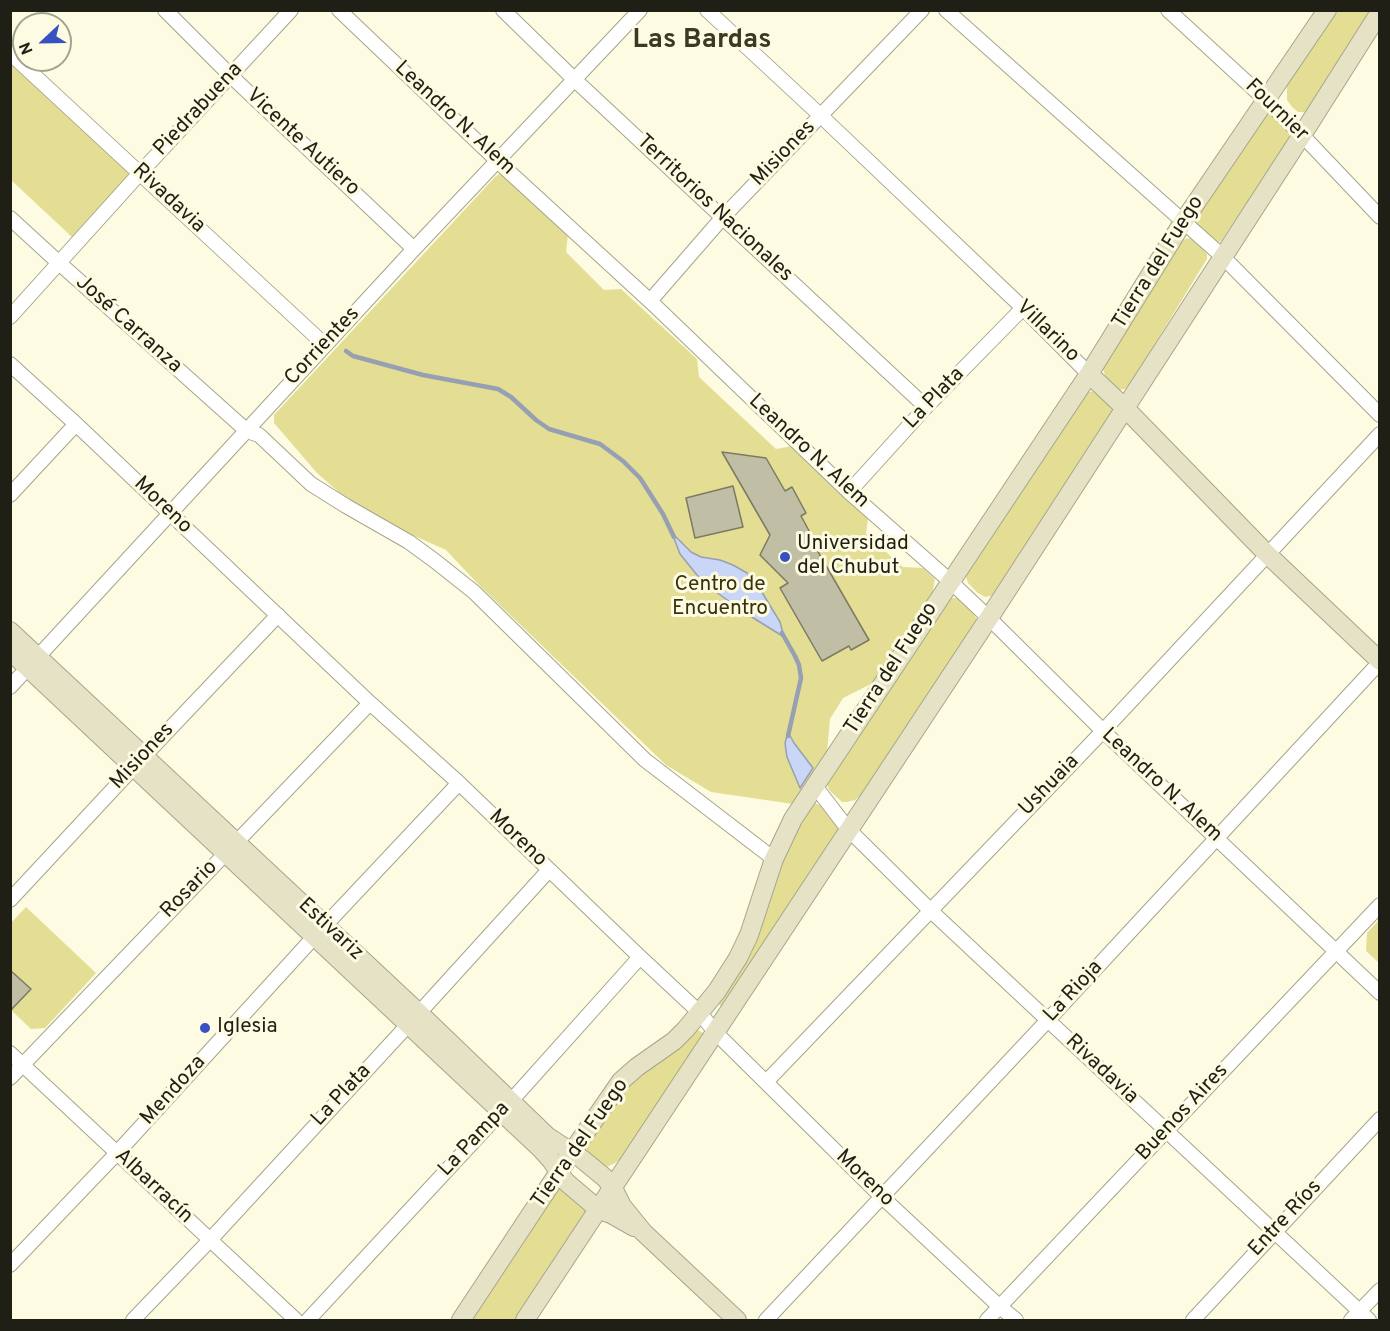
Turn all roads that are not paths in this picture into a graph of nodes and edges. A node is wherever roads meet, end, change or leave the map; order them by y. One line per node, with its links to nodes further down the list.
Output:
1 (165, 10): 13 (street, Vicente Autiero)
2 (291, 10): 13 (street, Piedrabuena)
3 (339, 10): 18 (street, Leandro N. Alem)
4 (503, 10): 14 (street, Territorios Nacionales)
5 (640, 10): 14 (street, Corrientes)
6 (707, 10): 16 (street, Villarino)
7 (922, 10): 16 (street, Misiones)
8 (946, 10): 23 (street)
9 (1168, 10): 15 (street, Fournier)
10 (1328, 10): 15 (street, Tierra del Fuego)
11 (1380, 12): 17 (street)
12 (10, 53): 19 (street, Rivadavia)
13 (231, 76): 19 (street, Piedrabuena); 24 (street, Vicente Autiero)
14 (575, 80): 18 (street, Corrientes); 20 (street, Territorios Nacionales)
15 (1266, 100): 17 (street, Fournier); 23 (street, Tierra del Fuego)
16 (820, 115): 20 (street, Misiones); 28 (street, Villarino)
17 (1302, 135): 21 (street, Fournier); 25 (street)
18 (498, 162): 24 (street, Corrientes); 27 (street, Leandro N. Alem)
19 (140, 173): 26 (street, Piedrabuena); 30 (street, Rivadavia)
20 (723, 217): 27 (street, Misiones); 33 (street, Territorios Nacionales)
21 (1380, 217)
22 (10, 218): 26 (street, José Carranza)
23 (1183, 222): 25 (street); 32 (street, Tierra del Fuego)
24 (414, 249): 30 (street, Corrientes)
25 (1222, 256): 34 (street); 35 (street)
26 (58, 262): 29 (street, Piedrabuena); 37 (street, José Carranza)
27 (650, 301): 39 (street, Leandro N. Alem)
28 (1023, 308): 32 (street, Villarino); 33 (street, La Plata)
29 (10, 317)
30 (325, 345): 37 (street, Corrientes)
31 (10, 364): 36 (street, Moreno)
32 (1089, 374): 34 (street, Villarino); 43 (street, Tierra del Fuego)
33 (926, 407): 39 (street, La Plata)
34 (1125, 408): 42 (street, Villarino); 45 (street)
35 (1380, 415)
36 (76, 424): 40 (street); 41 (street, Moreno)
37 (247, 430): 41 (street, Corrientes); 59 (street, José Carranza)
38 (1380, 434): 42 (street, Ushuaia)
39 (849, 492): 43 (street, Leandro N. Alem)
40 (10, 495)
41 (171, 514): 44 (street, Moreno); 49 (street, Corrientes)
42 (1267, 554): 48 (street, Villarino); 52 (street, Ushuaia)
43 (950, 582): 45 (street, Leandro N. Alem); 55 (street, Tierra del Fuego)
44 (278, 615): 51 (street, Moreno); 53 (street, Misiones)
45 (989, 618): 52 (street, Leandro N. Alem); 56 (street)
46 (10, 631): 49 (street, Estivariz)
47 (10, 651): 49 (street, Estivariz)
48 (1380, 661): 57 (street, La Rioja)
49 (34, 663): 50 (street, Corrientes); 53 (street, Estivariz)
50 (10, 687)
51 (370, 703): 54 (street, Moreno); 58 (street, Rosario)
52 (1102, 731): 57 (street, Leandro N. Alem); 63 (street, Ushuaia)
53 (139, 761): 58 (street, Estivariz); 61 (street, Misiones)
54 (459, 783): 60 (street, Moreno); 64 (street, Mendoza)
55 (815, 786): 56 (street, Rivadavia); 59 (street, Tierra del Fuego)
56 (848, 830): 63 (street, Rivadavia); 71 (street)
57 (1216, 839): 65 (street, Leandro N. Alem); 70 (street, La Rioja)
58 (231, 847): 64 (street, Estivariz); 73 (street, Rosario)
59 (774, 859): 68 (street, Tierra del Fuego)
60 (549, 870): 66 (street, Moreno); 69 (street, La Plata)
61 (10, 900)
62 (1380, 905): 65 (street, Buenos Aires)
63 (931, 911): 70 (street, Rivadavia); 75 (street, Ushuaia)
64 (320, 931): 69 (street, Estivariz); 80 (street, Mendoza)
65 (1335, 952): 67 (street, Leandro N. Alem); 78 (street, Buenos Aires)
66 (640, 957): 68 (street, Moreno); 76 (street, La Pampa)
67 (1380, 993)
68 (699, 1012): 71 (street, Moreno); 79 (street, Tierra del Fuego)
69 (414, 1019): 76 (street, Estivariz); 87 (street, La Plata)
70 (1048, 1020): 78 (street, Rivadavia); 83 (street, La Rioja)
71 (716, 1033): 75 (street, Moreno); 82 (street)
72 (10, 1053): 73 (street, Albarracín)
73 (22, 1065): 74 (street, Rosario); 80 (street, Albarracín)
74 (10, 1078)
75 (766, 1082): 83 (street, Moreno)
76 (506, 1106): 79 (street, Estivariz); 81 (street, Estivariz); 94 (street, La Pampa)
77 (1380, 1119): 86 (street, Entre Ríos)
78 (1166, 1131): 86 (street, Rivadavia); 90 (street, Buenos Aires)
79 (572, 1152): 81 (street, Tierra del Fuego); 82 (street, Estivariz)
80 (117, 1153): 87 (street, Albarracín); 88 (street, Mendoza)
81 (559, 1173): 84 (street, Estivariz); 95 (street, Tierra del Fuego)
82 (613, 1188): 84 (street); 85 (street, Estivariz)
83 (881, 1196): 90 (street, Moreno); 98 (street, La Rioja)
84 (599, 1210): 85 (street, Estivariz); 96 (street)
85 (643, 1232): 97 (street, Estivariz)
86 (1274, 1232): 91 (street, Rivadavia); 101 (street, Entre Ríos)
87 (210, 1240): 92 (street, La Plata); 93 (street, Albarracín)
88 (10, 1265)
89 (1380, 1290): 91 (street)
90 (1000, 1307): 99 (street, Buenos Aires); 100 (street, Moreno)
91 (1360, 1318)
92 (133, 1320)
93 (296, 1320)
94 (308, 1320)
95 (462, 1320)
96 (525, 1320)
97 (737, 1320)
98 (766, 1320)
99 (987, 1320)
100 (1016, 1320)
101 (1193, 1320)

